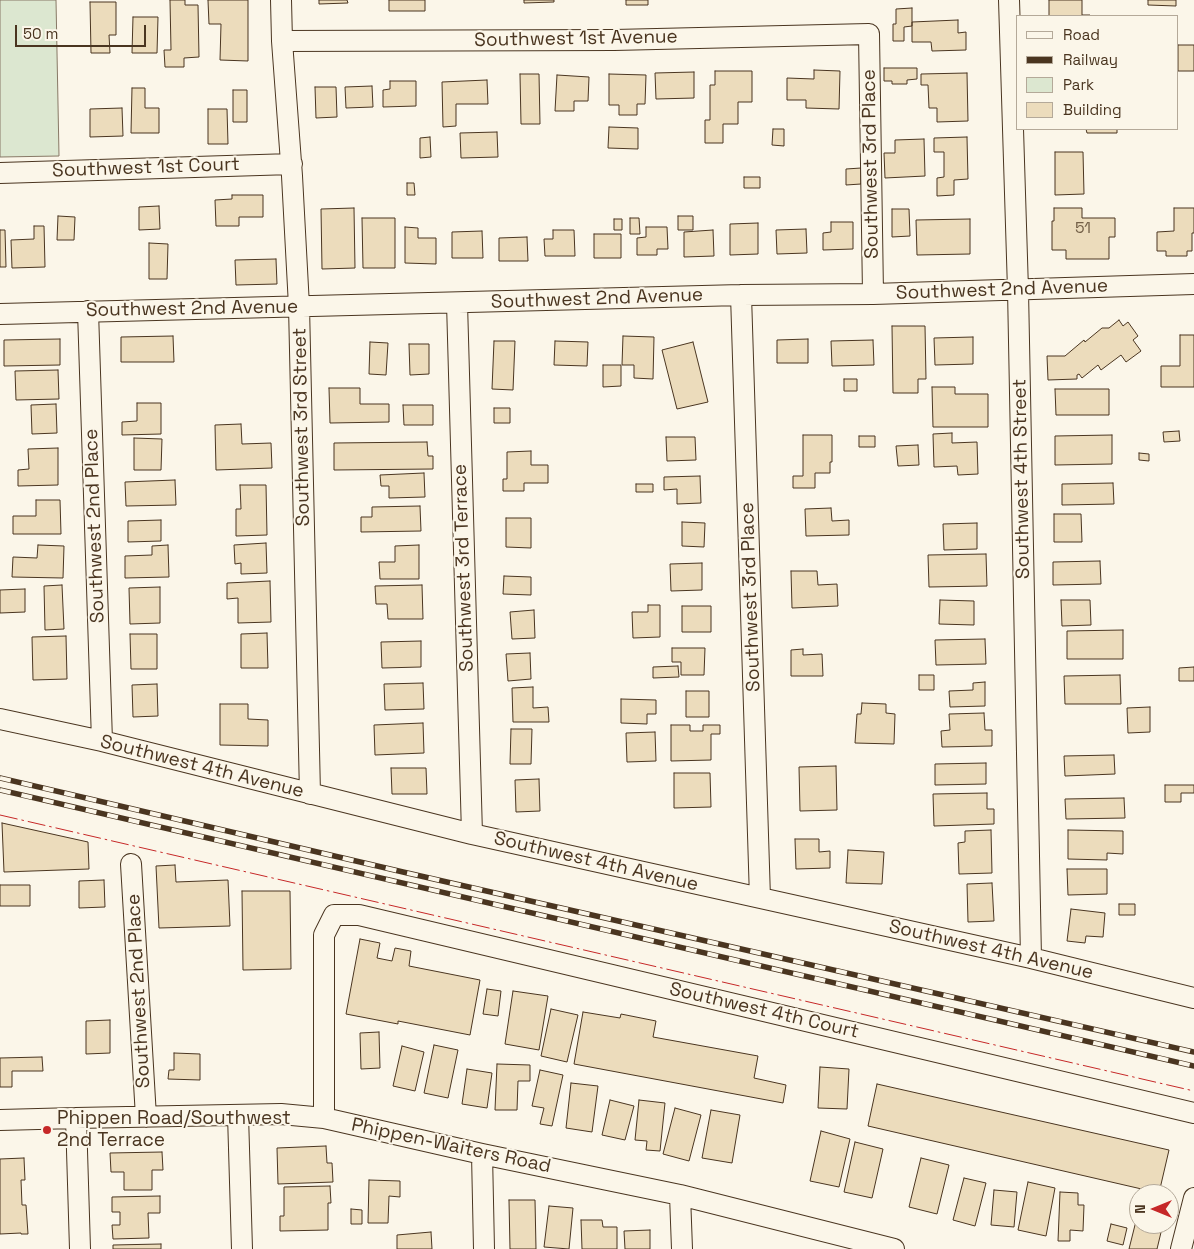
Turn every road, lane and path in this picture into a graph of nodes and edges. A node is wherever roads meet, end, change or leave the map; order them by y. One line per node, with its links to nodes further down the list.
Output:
1 (281, 0): 4 (street, Southwest 3rd Street)
2 (1009, 0): 8 (street, Southwest 4th Street)
3 (869, 34): 4 (street, Southwest 1st Avenue); 9 (street, Southwest 3rd Place)
4 (282, 41): 5 (street, Southwest 3rd Street)
5 (292, 164): 6 (street, Southwest 1st Court); 12 (street, Southwest 3rd Street)
6 (0, 173)
7 (1194, 284): 8 (street, Southwest 2nd Avenue)
8 (1018, 290): 9 (street, Southwest 2nd Avenue); 21 (street, Southwest 4th Street)
9 (873, 294): 10 (street, Southwest 2nd Avenue)
10 (741, 295): 11 (street, Southwest 2nd Avenue); 20 (street, Southwest 3rd Place)
11 (457, 303): 12 (street, Southwest 2nd Avenue); 18 (street, Southwest 3rd Terrace)
12 (299, 306): 13 (street, Southwest 2nd Avenue); 17 (street, Southwest 3rd Street)
13 (88, 311): 14 (street, Southwest 2nd Avenue); 16 (street, Southwest 2nd Place)
14 (0, 314)
15 (0, 719): 16 (street, Southwest 4th Avenue)
16 (102, 741): 17 (street, Southwest 4th Avenue)
17 (310, 794): 18 (street, Southwest 4th Avenue)
18 (472, 834): 20 (street, Southwest 4th Avenue)
19 (131, 864): 25 (street, Southwest 2nd Place)
20 (760, 898): 21 (street, Southwest 4th Avenue)
21 (1031, 958): 22 (street, Southwest 4th Avenue)
22 (1194, 998)
23 (1194, 1113): 27 (street, Southwest 4th Court)
24 (238, 1115): 25 (street, Phippen-Waiters Road); 27 (street, Phippen-Waiters Road); 34 (street)
25 (146, 1117): 26 (street, Phippen-Waiters Road)
26 (76, 1118): 28 (street, Phippen-Waiters Road); 33 (street)
27 (324, 1118): 29 (street, Phippen-Waiters Road)
28 (0, 1120)
29 (482, 1154): 30 (street, Phippen-Waiters Road); 35 (street)
30 (680, 1195): 32 (street, Phippen-Waiters Road); 36 (street)
31 (1194, 1198): 37 (street)
32 (888, 1248)
33 (80, 1249)
34 (242, 1249)
35 (484, 1249)
36 (682, 1249)
37 (1180, 1249)

